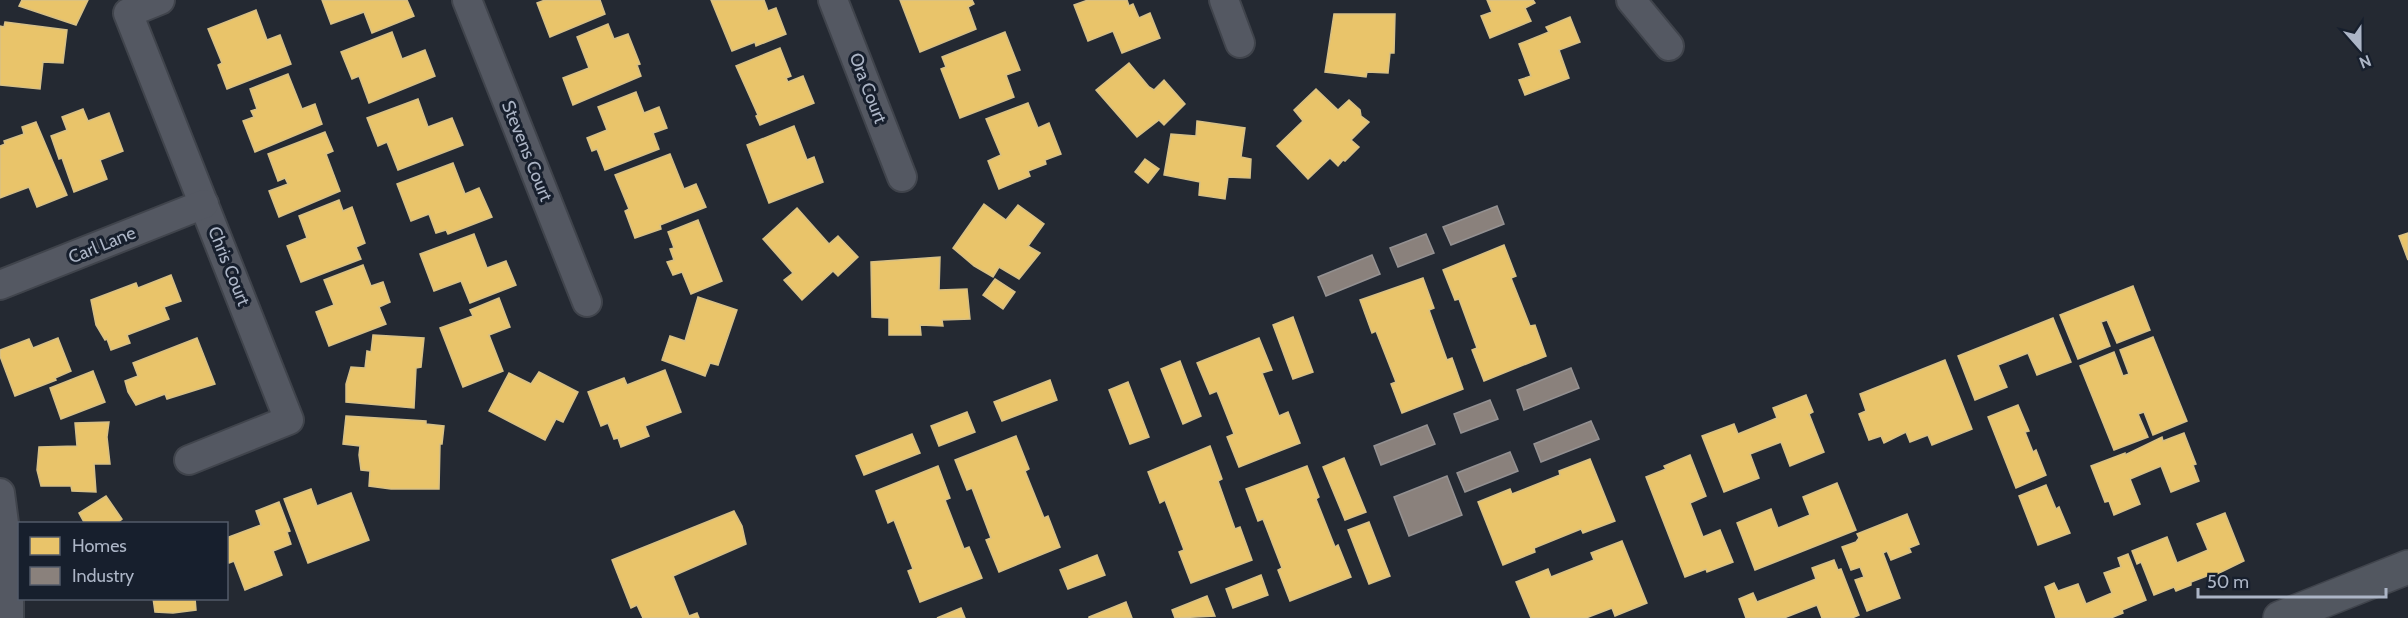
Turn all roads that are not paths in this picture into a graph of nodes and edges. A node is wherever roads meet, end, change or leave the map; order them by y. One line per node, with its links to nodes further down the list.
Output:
1 (160, 0): 9 (street, Chris Court)
2 (468, 0): 11 (street, Stevens Court)
3 (833, 0): 8 (street, Ora Court)
4 (1224, 0): 6 (street)
5 (1631, 0): 7 (street)
6 (1240, 43)
7 (1669, 46)
8 (902, 177)
9 (204, 204): 10 (street, Carl Lane); 12 (street, Chris Court)
10 (0, 285)
11 (587, 302)
12 (189, 460)
13 (0, 493): 15 (street)
14 (2408, 567): 16 (street)
15 (9, 618)
16 (2280, 618)

